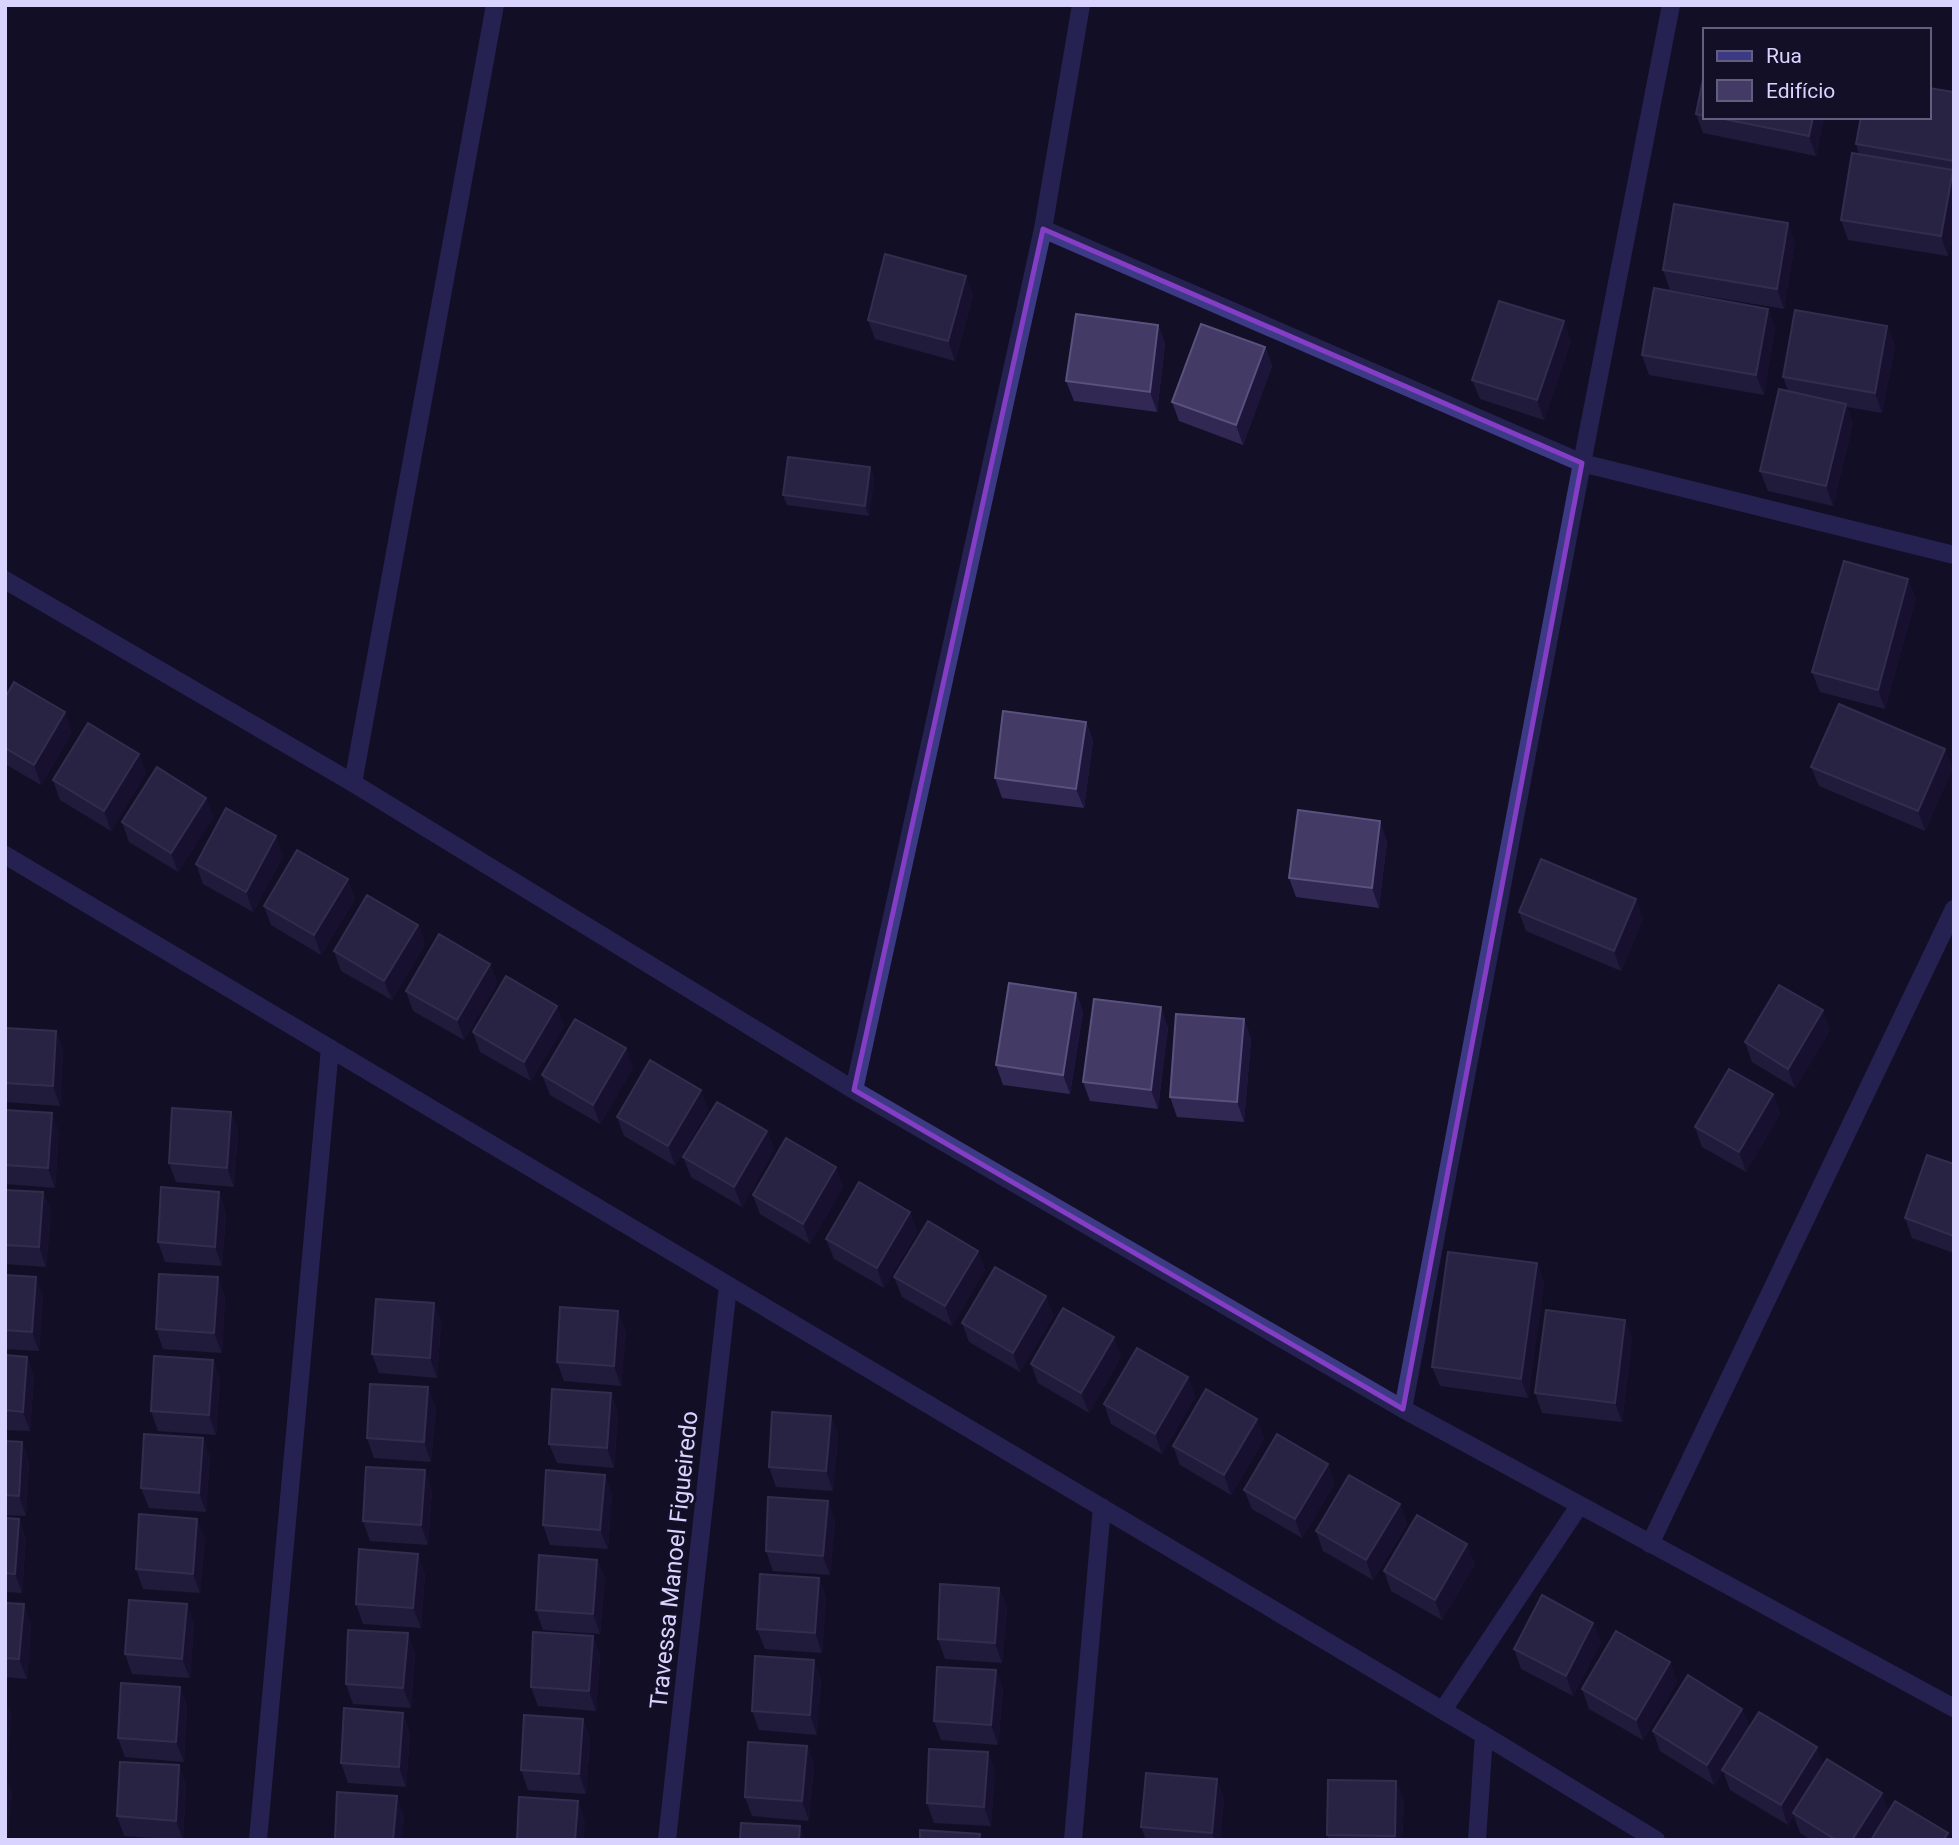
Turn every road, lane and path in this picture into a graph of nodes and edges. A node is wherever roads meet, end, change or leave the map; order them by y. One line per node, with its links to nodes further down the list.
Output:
1 (495, 5): 8 (street)
2 (1081, 5): 4 (street)
3 (1671, 5): 5 (street)
4 (1042, 229): 5 (street); 12 (street)
5 (1582, 463): 6 (street); 14 (street)
6 (1954, 555)
7 (5, 580): 8 (street)
8 (353, 783): 12 (street)
9 (5, 855): 11 (street)
10 (1954, 909): 17 (street)
11 (330, 1048): 13 (street); 21 (street)
12 (854, 1090): 14 (street)
13 (728, 1286): 16 (street); 22 (street, Travessa Manoel Figueiredo)
14 (1403, 1409): 15 (street)
15 (1579, 1506): 17 (street); 19 (street)
16 (1102, 1507): 19 (street); 23 (street)
17 (1650, 1544): 18 (street)
18 (1954, 1708)
19 (1443, 1710): 20 (street)
20 (1484, 1735): 24 (street); 25 (street)
21 (258, 1840)
22 (667, 1840)
23 (1073, 1840)
24 (1477, 1840)
25 (1656, 1840)

